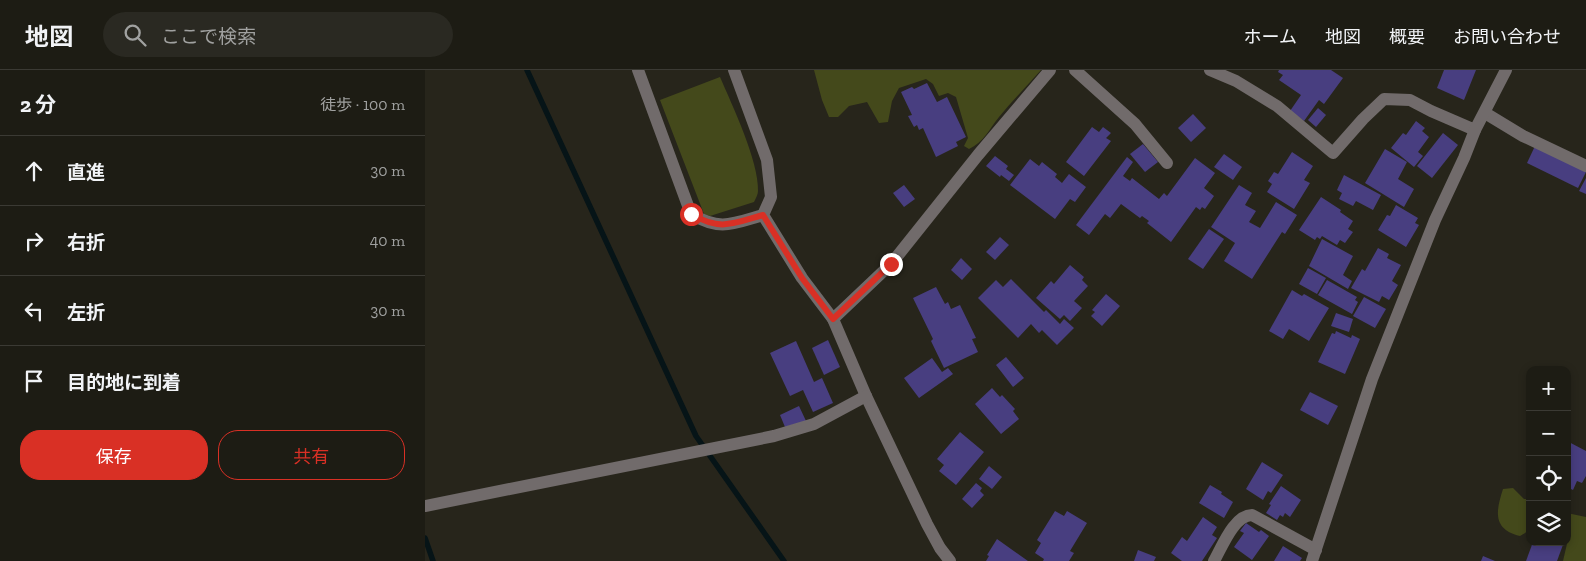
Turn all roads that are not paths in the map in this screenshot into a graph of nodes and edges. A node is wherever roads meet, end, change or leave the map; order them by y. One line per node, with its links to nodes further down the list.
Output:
1 (638, 70): 11 (street)
2 (734, 70): 11 (street)
3 (1050, 70): 12 (street)
4 (1075, 70): 9 (street)
5 (1210, 70): 8 (street)
6 (1506, 70): 7 (street)
7 (1485, 113): 8 (street); 10 (street)
8 (1475, 130): 15 (street)
9 (1167, 163)
10 (1586, 166)
11 (763, 215): 12 (street)
12 (833, 319): 13 (street)
13 (866, 396): 14 (street); 16 (street)
14 (425, 506)
15 (1314, 556): 17 (street)
16 (951, 561)
17 (1214, 561)

